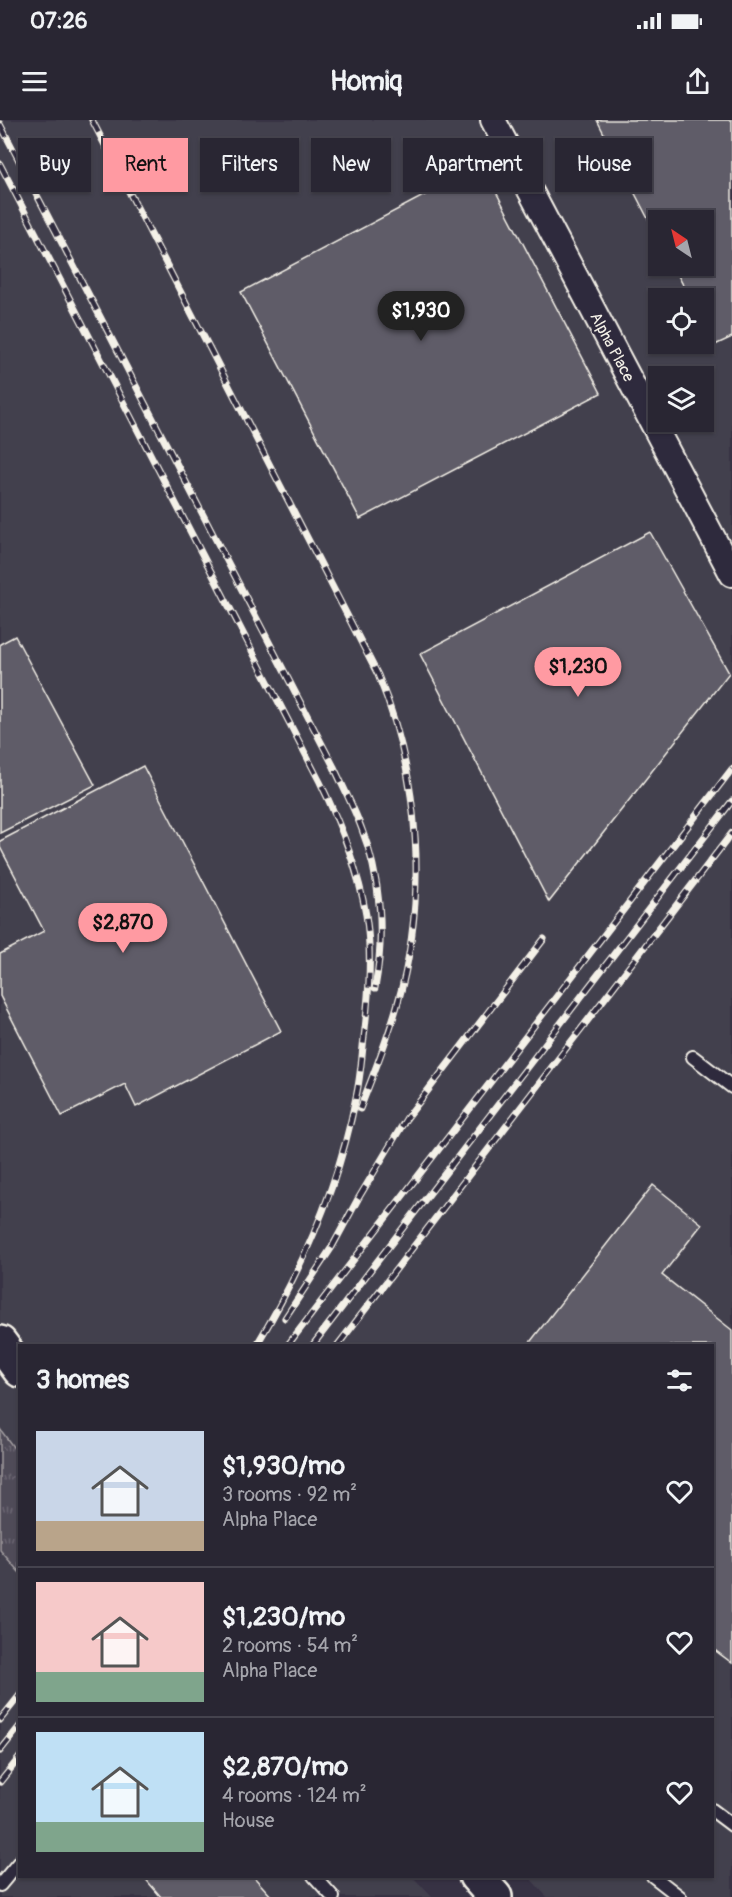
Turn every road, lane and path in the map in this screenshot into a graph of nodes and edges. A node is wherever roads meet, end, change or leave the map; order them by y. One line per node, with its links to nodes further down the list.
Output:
1 (493, 120): 2 (street, Alpha Place)
2 (732, 574)
3 (693, 1057): 4 (lane)
4 (732, 1087)
5 (0, 1343): 6 (street)
6 (18, 1367)
7 (714, 1812): 8 (lane)
8 (732, 1825)
9 (18, 1863): 13 (lane)
10 (316, 1878): 14 (lane)
11 (478, 1878): 15 (street)
12 (656, 1878): 16 (lane)
13 (0, 1885)
14 (333, 1897)
15 (495, 1897)
16 (680, 1897)

